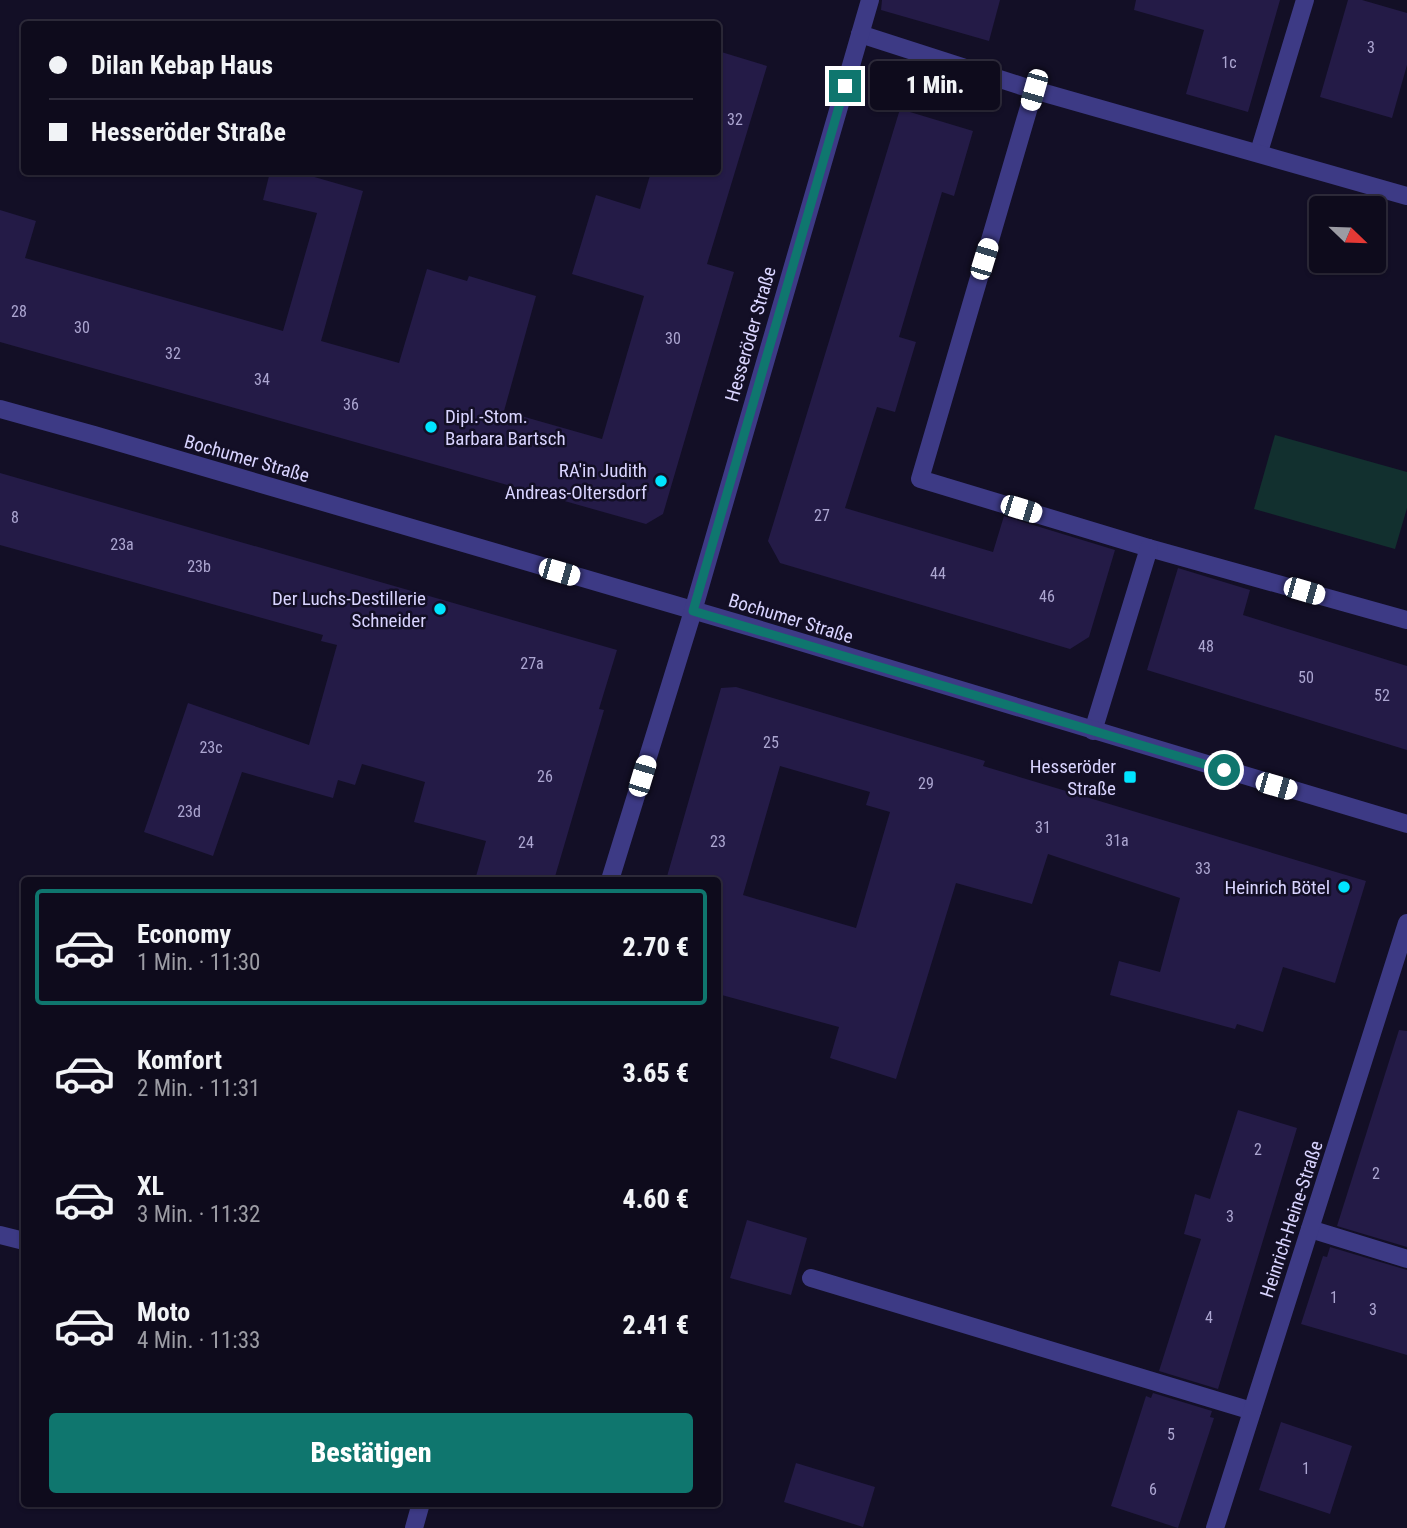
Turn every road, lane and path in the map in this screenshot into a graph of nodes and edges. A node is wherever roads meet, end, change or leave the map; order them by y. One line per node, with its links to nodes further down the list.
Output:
1 (870, 0): 3 (street, Hesseröder Straße)
2 (1305, 0): 5 (street)
3 (860, 34): 4 (street); 9 (street, Hesseröder Straße)
4 (1034, 90): 5 (street); 8 (street)
5 (1259, 152): 6 (street)
6 (1407, 196)
7 (0, 409): 9 (street, Bochumer Straße)
8 (1149, 548): 10 (street); 11 (street)
9 (693, 611): 11 (street, Bochumer Straße); 13 (street, Hesseröder Straße)
10 (1407, 620)
11 (1093, 731): 12 (street, Bochumer Straße)
12 (1407, 824)
13 (611, 877)
14 (1407, 923): 15 (street, Heinrich-Heine-Straße)
15 (1310, 1229): 18 (street); 20 (street, Heinrich-Heine-Straße)
16 (0, 1236): 17 (street)
17 (21, 1240)
18 (1407, 1259)
19 (811, 1278): 20 (street)
20 (1252, 1411): 23 (street, Heinrich-Heine-Straße)
21 (420, 1507): 22 (street)
22 (414, 1528)
23 (1215, 1528)

